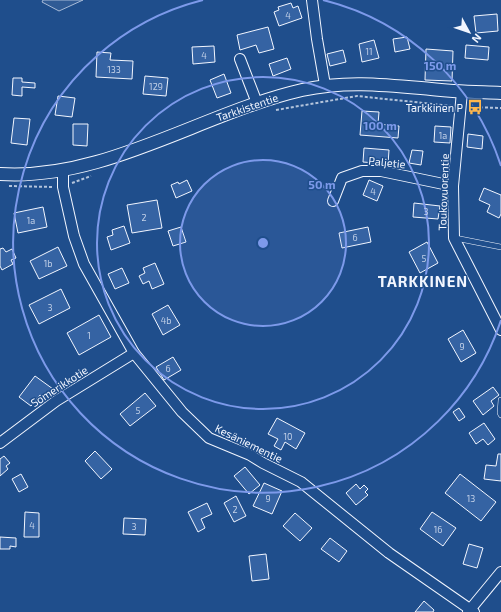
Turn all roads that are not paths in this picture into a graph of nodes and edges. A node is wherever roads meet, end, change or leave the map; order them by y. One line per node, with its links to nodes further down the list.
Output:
1 (312, 0): 3 (street)
2 (240, 59): 6 (street)
3 (325, 85): 4 (street, Tarkkistentie); 6 (street, Tarkkistentie)
4 (462, 92): 5 (street, Tarkkistentie); 9 (street, Toukovuorentie)
5 (501, 93)
6 (257, 103): 7 (street, Tarkkistentie)
7 (63, 169): 8 (street, Tarkkistentie); 14 (street, Kesäniementie)
8 (0, 174)
9 (453, 186): 10 (street, Paljetie); 11 (street, Toukovuorentie)
10 (333, 201)
11 (454, 238): 12 (lane); 13 (street, Toukovuorentie)
12 (501, 247)
13 (501, 330)
14 (134, 353): 17 (street, Somerikkotie); 19 (street, Kesäniementie)
15 (501, 400): 16 (lane)
16 (501, 415)
17 (0, 443)
18 (501, 572): 19 (street)
19 (471, 611)

